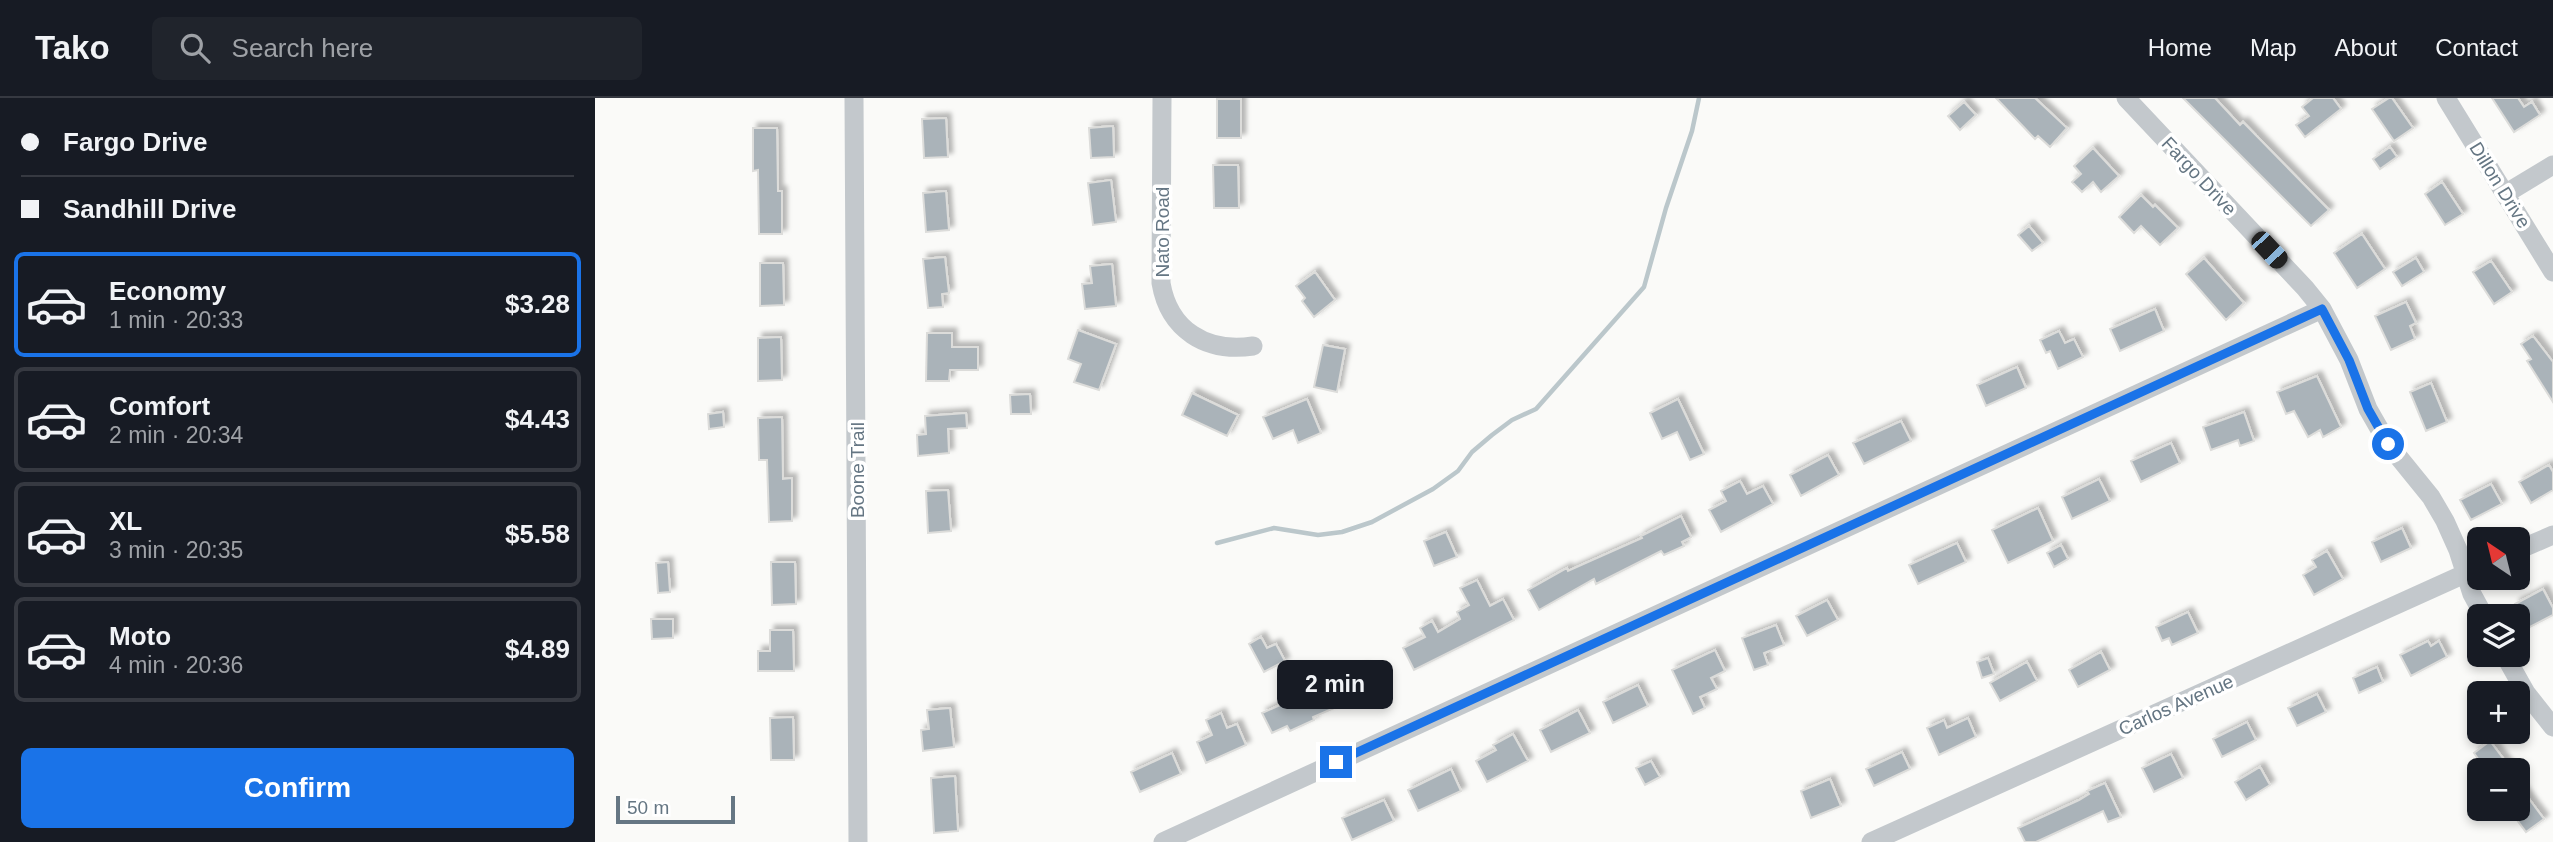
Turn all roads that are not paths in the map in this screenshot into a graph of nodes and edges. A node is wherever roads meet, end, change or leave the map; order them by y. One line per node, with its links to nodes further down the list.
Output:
1 (854, 98): 16 (street, Boone Trail)
2 (1162, 98): 9 (street, Nato Road)
3 (2126, 98): 8 (street, Fargo Drive)
4 (2446, 98): 6 (street, Dillon Drive)
5 (2553, 165): 6 (street)
6 (2505, 194): 7 (street, Dillon Drive)
7 (2553, 272)
8 (2322, 309): 12 (street, Fargo Drive); 17 (street)
9 (1253, 346)
10 (2553, 535): 11 (street)
11 (2531, 544)
12 (2467, 560)
13 (2467, 573): 18 (street, Carlos Avenue)
14 (2512, 667): 15 (street)
15 (2553, 727)
16 (858, 842)
17 (1163, 842)
18 (1871, 842)

